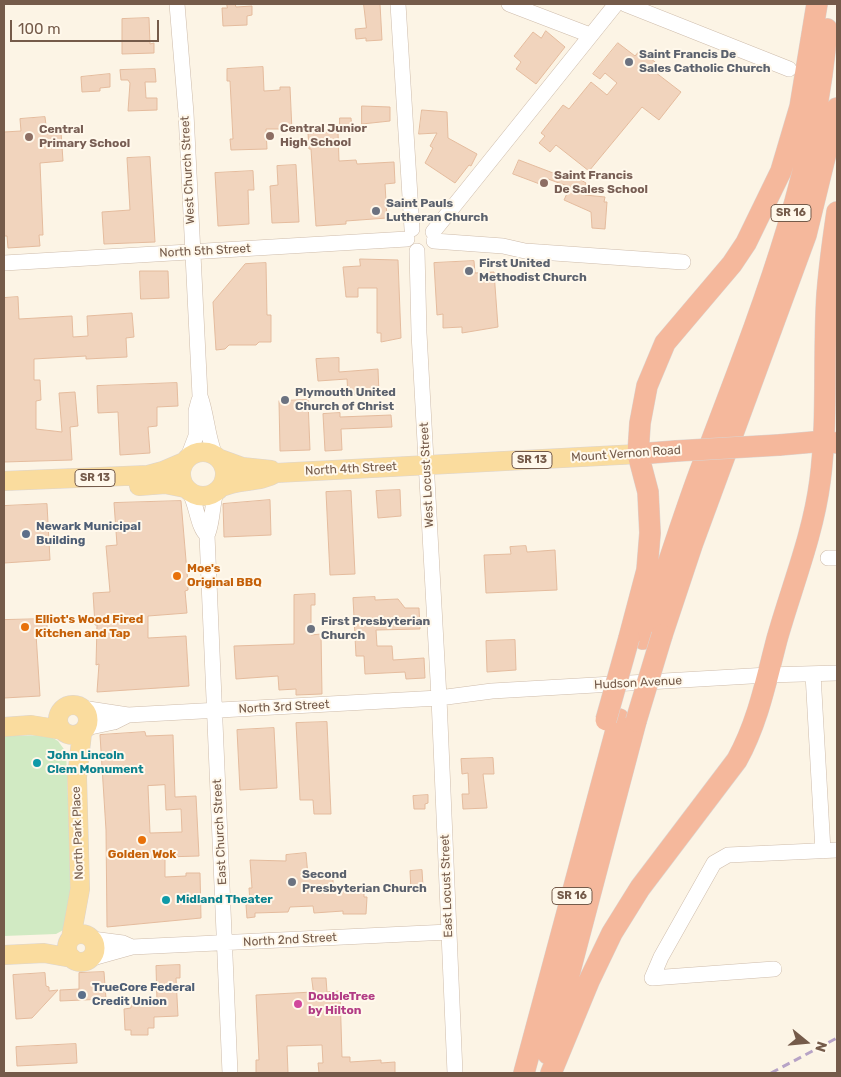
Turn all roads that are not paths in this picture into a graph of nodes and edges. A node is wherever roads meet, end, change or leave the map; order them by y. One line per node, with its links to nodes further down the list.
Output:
1 (177, 4): 15 (street, West Church Street)
2 (398, 4): 12 (street)
3 (509, 4): 8 (street)
4 (616, 4): 8 (street)
5 (625, 4): 9 (street)
6 (817, 4): 20 (highway)
7 (828, 4): 30 (highway, SR 16)
8 (590, 35): 13 (street)
9 (788, 69)
10 (837, 108): 30 (highway, SR 16)
11 (837, 212): 19 (highway)
12 (410, 234): 13 (street); 14 (street); 15 (street, North 5th Street)
13 (434, 237): 14 (street); 16 (street)
14 (417, 251): 23 (street, West Locust Street)
15 (193, 252): 17 (street, North 5th Street); 18 (street, West Church Street)
16 (682, 262)
17 (4, 263)
18 (200, 396): 21 (street, West Church Street); 22 (street, West Church Street)
19 (833, 440): 20 (highway, Mount Vernon Road / SR 13, bridge); 33 (highway)
20 (638, 454): 23 (main road, Mount Vernon Road / SR 13); 30 (highway)
21 (218, 457): 22 (main road); 24 (main road, North 4th Street / SR 13); 27 (main road)
22 (186, 460): 25 (main road, SR 13); 26 (main road)
23 (426, 465): 24 (main road, North 4th Street / SR 13); 34 (street, West Locust Street)
24 (276, 473): 27 (main road, North 4th Street / SR 13)
25 (4, 481)
26 (188, 490): 27 (main road); 28 (main road, SR 13); 29 (street)
27 (219, 490): 29 (street)
28 (4, 494)
29 (207, 534): 36 (street)
30 (645, 637): 40 (highway, SR 16, bridge); 40 (highway, bridge)
31 (837, 673): 32 (street, Hudson Avenue)
32 (813, 674): 33 (street, Hudson Avenue); 43 (street)
33 (768, 675): 34 (street, Hudson Avenue); 55 (highway)
34 (439, 698): 36 (street, North 3rd Street); 44 (street, East Locust Street)
35 (82, 708): 37 (main road); 38 (street, North 3rd Street); 42 (main road)
36 (214, 710): 38 (street, North 3rd Street); 45 (street, East Church Street)
37 (62, 711): 39 (main road); 42 (main road)
38 (128, 715): 42 (street, North 3rd Street)
39 (4, 717)
40 (620, 720): 53 (highway, SR 16); 54 (highway, SR 16)
41 (4, 727): 42 (main road, North 3rd Street)
42 (74, 731): 47 (main road, North Park Place)
43 (830, 851): 50 (street)
44 (449, 932): 45 (street, North 2nd Street); 52 (street, East Locust Street)
45 (225, 943): 48 (street, North 2nd Street); 51 (street, East Church Street)
46 (4, 944): 47 (main road)
47 (75, 946): 48 (street, North 2nd Street); 48 (street, North 2nd Street); 49 (main road)
48 (132, 947)
49 (4, 954)
50 (774, 969)
51 (230, 1073)
52 (455, 1073)
53 (524, 1073)
54 (543, 1073)
55 (551, 1073)

